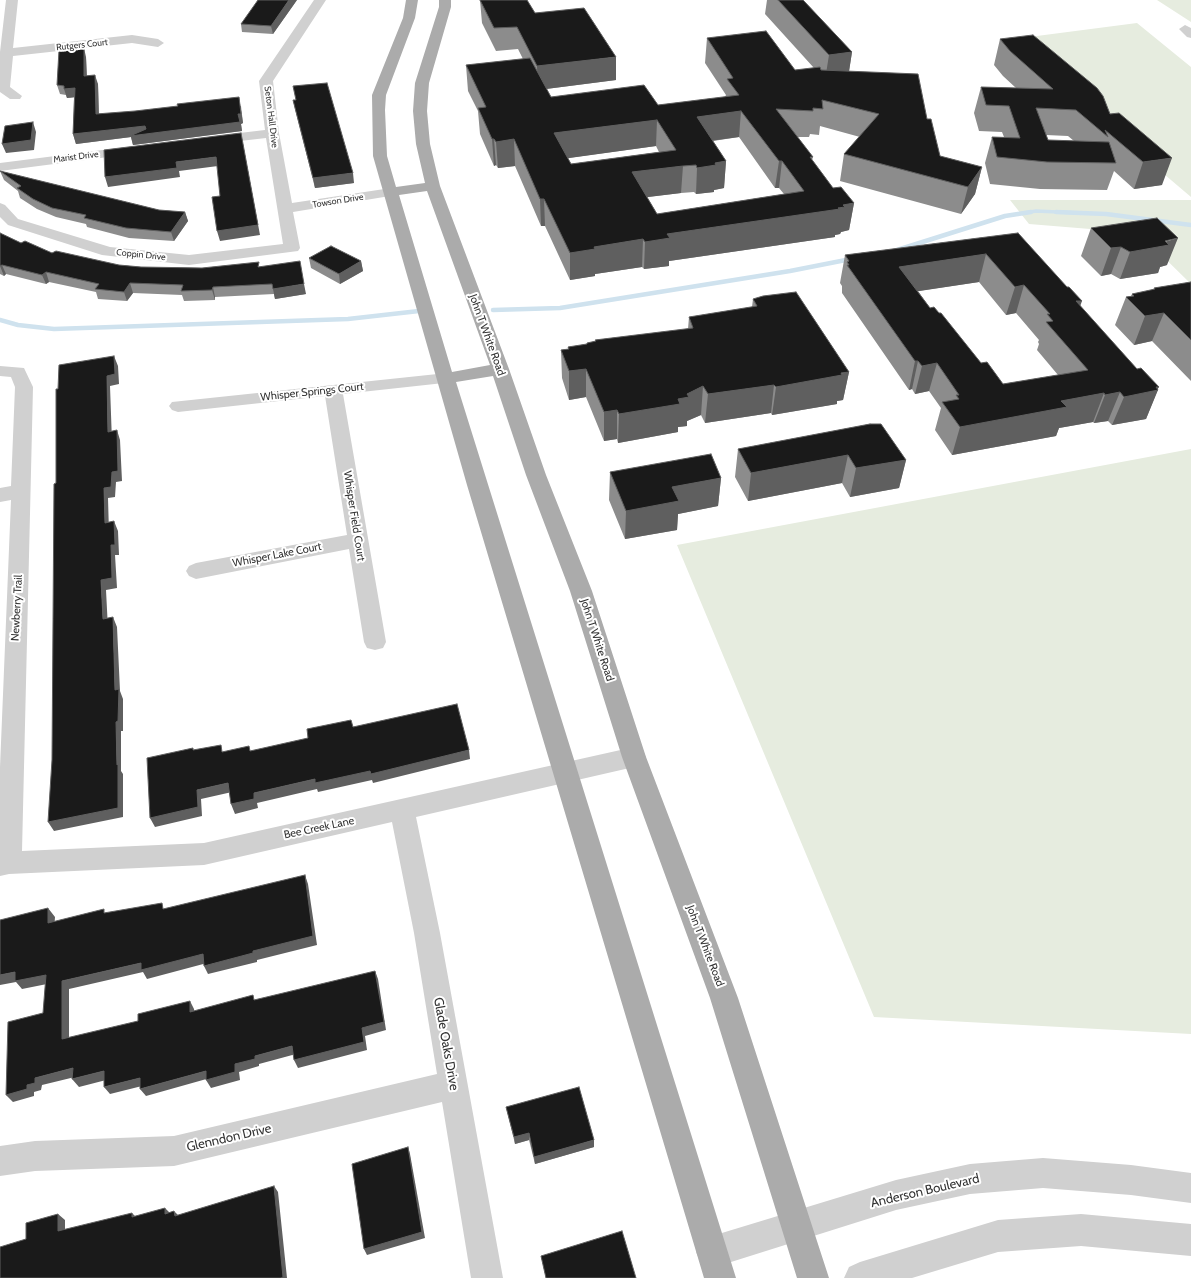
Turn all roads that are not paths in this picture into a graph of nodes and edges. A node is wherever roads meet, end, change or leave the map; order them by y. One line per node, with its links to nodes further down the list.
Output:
1 (12, 0): 6 (street)
2 (320, 0): 8 (street, Seton Hall Drive)
3 (412, 0): 13 (main road)
4 (445, 0): 12 (main road, John T White Road)
5 (158, 43): 6 (street, Rutgers Court)
6 (6, 53): 7 (street)
7 (15, 96)
8 (272, 133): 9 (street); 15 (street, Seton Hall Drive)
9 (202, 142)
10 (147, 149): 11 (street, Marist Drive)
11 (0, 167)
12 (433, 186): 13 (main road); 17 (main road, John T White Road)
13 (391, 192): 15 (street, Towson Drive); 19 (main road)
14 (0, 208): 16 (street, Coppin Drive)
15 (286, 209): 16 (street, Seton Hall Drive)
16 (292, 248)
17 (500, 369): 19 (main road); 28 (main road, John T White Road)
18 (0, 371): 22 (street, Newberry Trail)
19 (447, 378): 20 (street, Whisper Springs Court); 29 (main road)
20 (333, 390): 21 (street, Whisper Springs Court); 24 (street, Whisper Field Court)
21 (178, 406)
22 (22, 491): 23 (street); 27 (street, Newberry Trail)
23 (0, 495)
24 (358, 540): 25 (street, Whisper Lake Court); 26 (street, Whisper Field Court)
25 (196, 571)
26 (375, 642)
27 (7, 651): 31 (street, Newberry Trail)
28 (634, 757): 29 (street, Bee Creek Lane); 35 (main road, John T White Road)
29 (566, 771): 30 (street, Bee Creek Lane); 37 (main road)
30 (402, 810): 31 (street, Bee Creek Lane); 32 (street, Glade Oaks Drive)
31 (4, 864)
32 (453, 1086): 33 (street, Glenndon Drive); 38 (street, Glade Oaks Drive)
33 (0, 1161)
34 (1191, 1188): 35 (street, Anderson Boulevard)
35 (796, 1225): 37 (street, Anderson Boulevard); 39 (main road, John T White Road)
36 (1191, 1240): 40 (street)
37 (716, 1265)
38 (487, 1278)
39 (813, 1278)
40 (860, 1278)

